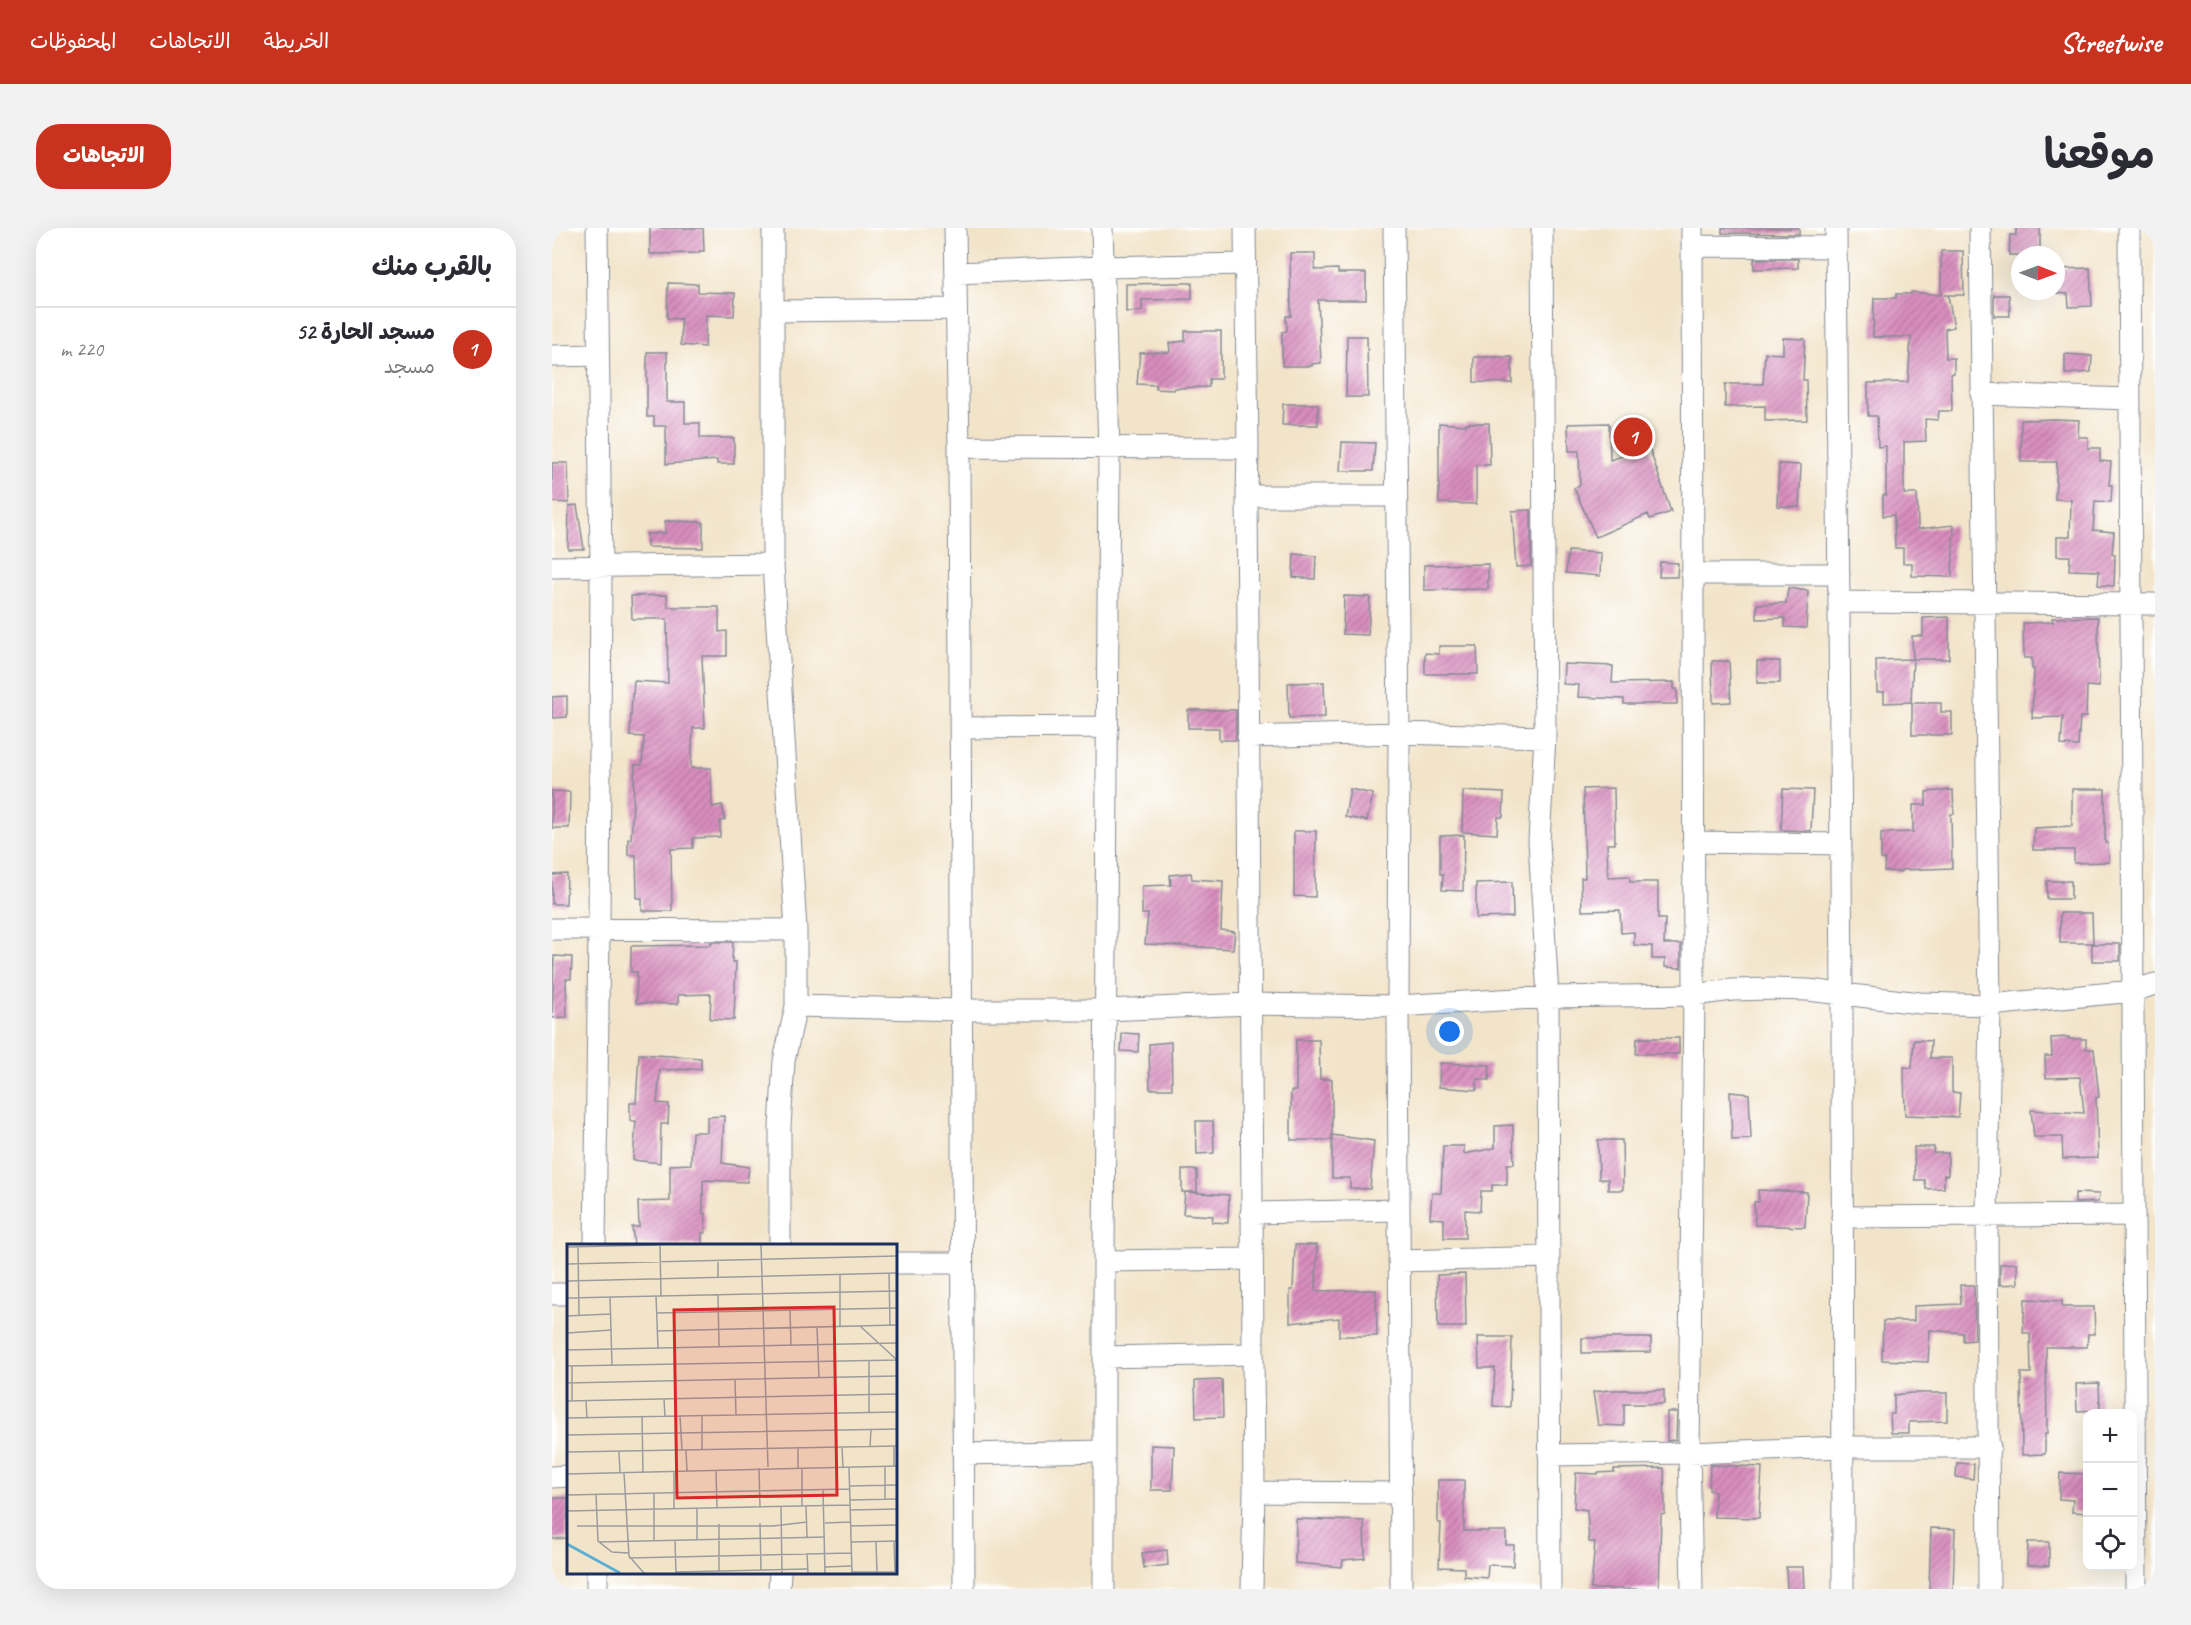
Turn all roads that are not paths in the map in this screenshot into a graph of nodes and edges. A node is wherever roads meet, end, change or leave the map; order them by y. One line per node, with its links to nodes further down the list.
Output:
1 (597, 228): 17 (street)
2 (773, 228): 16 (street)
3 (955, 228): 14 (street)
4 (1102, 228): 13 (street)
5 (1245, 228): 12 (street)
6 (1394, 228): 25 (street)
7 (1542, 228): 39 (street)
8 (1980, 228): 19 (street)
9 (2129, 228): 20 (street)
10 (1692, 237): 11 (street); 29 (street)
11 (1836, 238): 30 (street)
12 (1245, 264): 13 (street); 23 (street)
13 (1103, 267): 14 (street); 22 (street)
14 (956, 273): 15 (street)
15 (955, 309): 16 (street); 21 (street)
16 (774, 311): 26 (street)
17 (598, 355): 18 (street); 28 (street)
18 (552, 356)
19 (1981, 394): 20 (street); 32 (street)
20 (2129, 399): 33 (street)
21 (959, 447): 22 (street); 35 (street)
22 (1109, 447): 23 (street); 36 (street)
23 (1248, 448): 24 (street)
24 (1247, 496): 25 (street); 38 (street)
25 (1395, 496): 37 (street)
26 (773, 564): 28 (street); 44 (street)
27 (552, 567): 28 (street)
28 (601, 567): 43 (street)
29 (1692, 574): 30 (street); 40 (street)
30 (1839, 574): 31 (street)
31 (1839, 602): 32 (street); 41 (street)
32 (1984, 603): 33 (street); 51 (street)
33 (2132, 604): 34 (street); 46 (street)
34 (2155, 604)
35 (960, 728): 36 (street); 54 (street)
36 (1108, 728): 55 (street)
37 (1399, 733): 38 (street); 39 (street); 53 (street)
38 (1248, 737): 50 (street)
39 (1545, 737): 49 (street)
40 (1693, 842): 41 (street); 47 (street)
41 (1841, 844): 48 (street)
42 (552, 929): 43 (street)
43 (599, 930): 44 (street); 61 (street)
44 (796, 930): 52 (street)
45 (2155, 984): 46 (street)
46 (2133, 991): 51 (street); 58 (street)
47 (1694, 995): 48 (street); 49 (street); 75 (street)
48 (1842, 995): 51 (street); 60 (street)
49 (1548, 997): 53 (street); 63 (street)
50 (1250, 1004): 53 (street); 55 (street); 57 (street)
51 (1990, 1005): 59 (street)
52 (796, 1006): 54 (street); 62 (street)
53 (1398, 1006): 56 (street)
54 (961, 1010): 55 (street); 68 (street)
55 (1106, 1010): 66 (street)
56 (1399, 1210): 57 (street); 65 (street)
57 (1251, 1213): 64 (street)
58 (2134, 1215): 59 (street); 69 (street)
59 (1987, 1216): 60 (street); 73 (street)
60 (1842, 1217): 72 (street)
61 (595, 1244)
62 (780, 1244)
63 (1548, 1257): 65 (street); 77 (street)
64 (1251, 1259): 66 (street); 70 (street)
65 (1399, 1261): 81 (street)
66 (1104, 1262): 71 (street)
67 (897, 1263): 68 (street)
68 (962, 1263): 76 (street)
69 (2145, 1317): 92 (street)
70 (1252, 1354): 71 (street); 80 (street)
71 (1104, 1357): 74 (street)
72 (1843, 1447): 73 (street); 75 (street); 90 (street)
73 (1990, 1447): 91 (street)
74 (1104, 1451): 76 (street); 85 (street)
75 (1689, 1453): 77 (street); 89 (street)
76 (963, 1454): 84 (street)
77 (1549, 1455): 88 (street)
78 (567, 1476): 79 (street)
79 (552, 1477)
80 (1254, 1492): 81 (street); 86 (street)
81 (1401, 1493): 87 (street)
82 (780, 1574): 83 (street)
83 (779, 1589)
84 (964, 1589)
85 (1104, 1589)
86 (1252, 1589)
87 (1401, 1589)
88 (1550, 1589)
89 (1692, 1589)
90 (1843, 1589)
91 (1989, 1589)
92 (2136, 1589)

